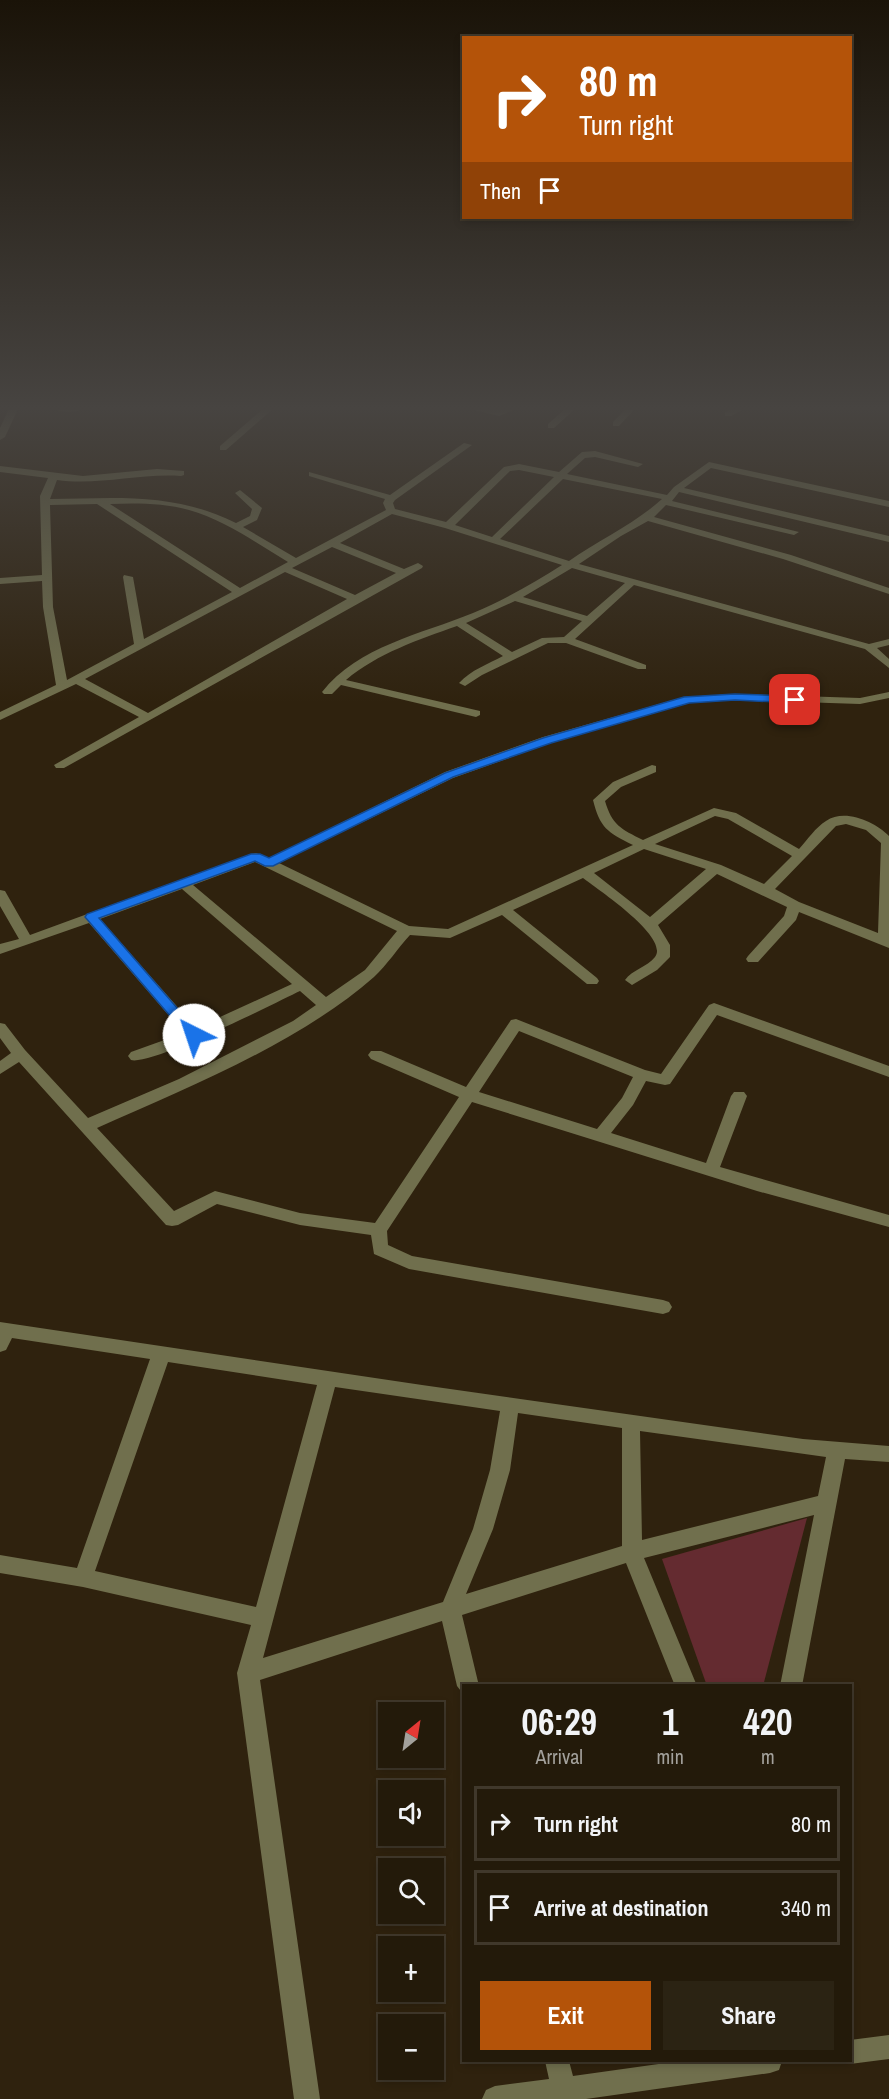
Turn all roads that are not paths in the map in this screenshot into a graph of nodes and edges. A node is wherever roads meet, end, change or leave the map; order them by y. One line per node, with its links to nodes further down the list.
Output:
1 (46, 507): 25 (street)
2 (109, 507): 29 (street)
3 (187, 507): 14 (street)
4 (255, 507): 14 (street)
5 (390, 507): 11 (street)
6 (466, 507): 13 (street)
7 (527, 507): 17 (street)
8 (659, 507): 12 (street)
9 (695, 507): 15 (street)
10 (753, 507): 16 (street)
11 (392, 511): 13 (street); 18 (street)
12 (646, 518): 20 (street); 28 (street)
13 (447, 525): 17 (street)
14 (235, 527): 19 (street)
15 (794, 532)
16 (889, 539)
17 (494, 540): 20 (street)
18 (332, 543): 19 (street); 23 (street)
19 (295, 562): 22 (street)
20 (571, 564): 27 (street); 30 (street)
21 (418, 566): 23 (street)
22 (284, 568): 29 (street); 31 (street)
23 (404, 573): 31 (street)
24 (128, 577): 36 (street)
25 (48, 578): 26 (street); 44 (street)
26 (0, 581)
27 (633, 581): 32 (street); 37 (street)
28 (889, 591)
29 (239, 592): 36 (street)
30 (513, 597): 32 (street); 33 (street)
31 (355, 599): 49 (street)
32 (589, 620): 34 (street)
33 (457, 622): 38 (street); 42 (street)
34 (567, 640): 38 (street); 40 (street)
35 (889, 642): 37 (street)
36 (140, 645): 41 (street)
37 (869, 647): 39 (street)
38 (511, 656): 43 (street)
39 (889, 665)
40 (642, 667)
41 (76, 679): 44 (street); 49 (street)
42 (336, 681): 45 (street); 47 (street)
43 (465, 683)
44 (62, 686): 48 (street)
45 (328, 692)
46 (889, 695): 54 (street)
47 (476, 713)
48 (0, 716)
49 (147, 717): 50 (street)
50 (60, 765)
51 (652, 769): 52 (street)
52 (644, 843): 53 (street); 55 (street); 56 (street)
53 (800, 855): 58 (street); 66 (street)
54 (269, 863): 57 (street); 64 (street)
55 (716, 868): 58 (street); 63 (street)
56 (583, 871): 61 (street); 63 (street)
57 (183, 883): 62 (street); 71 (street)
58 (766, 890): 60 (street)
59 (0, 894): 65 (street)
60 (794, 905): 66 (street); 68 (street)
61 (503, 909): 64 (street); 70 (street)
62 (91, 917): 65 (street); 74 (street)
63 (650, 924): 69 (street)
64 (406, 930): 72 (street)
65 (27, 941): 67 (street)
66 (887, 942)
67 (0, 949)
68 (753, 959)
69 (632, 980)
70 (592, 981)
71 (303, 984): 72 (street); 74 (street)
72 (327, 1006): 83 (street)
73 (0, 1028): 75 (street)
74 (194, 1035): 76 (street)
75 (20, 1054): 78 (street); 83 (street)
76 (136, 1056)
77 (376, 1056): 81 (street)
78 (0, 1069)
79 (889, 1072): 80 (street)
80 (642, 1075): 81 (street); 84 (street)
81 (469, 1095): 84 (street); 87 (street)
82 (739, 1096): 85 (street)
83 (86, 1126): 87 (street)
84 (600, 1136): 85 (street)
85 (711, 1171): 86 (street)
86 (889, 1221)
87 (379, 1230): 88 (street)
88 (663, 1307)
89 (2, 1335): 90 (street)
90 (162, 1352): 91 (street); 99 (street)
91 (328, 1379): 92 (street); 101 (street)
92 (510, 1404): 93 (street); 100 (street)
93 (631, 1422): 94 (street); 97 (street)
94 (837, 1449): 95 (street); 96 (street)
95 (889, 1454)
96 (826, 1503): 97 (street); 105 (street)
97 (632, 1552): 100 (street); 104 (street)
98 (0, 1564): 99 (street)
99 (83, 1578): 101 (street)
100 (450, 1610): 102 (street); 103 (street)
101 (263, 1618): 102 (street)
102 (248, 1673): 111 (street)
103 (468, 1684)
104 (685, 1684)
105 (791, 1684)
106 (889, 2047): 107 (street)
107 (852, 2052)
108 (557, 2062): 110 (street)
109 (763, 2062): 110 (street)
110 (564, 2090): 112 (street)
111 (307, 2099)
112 (495, 2099)

